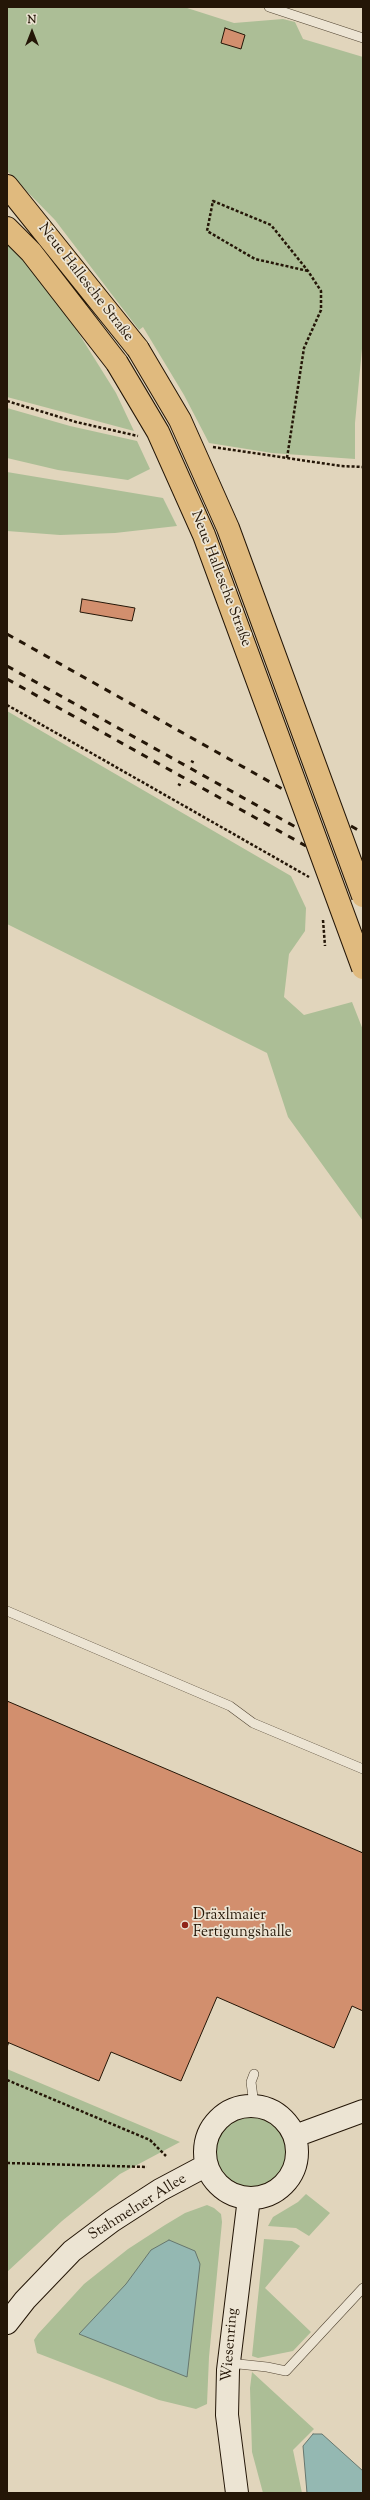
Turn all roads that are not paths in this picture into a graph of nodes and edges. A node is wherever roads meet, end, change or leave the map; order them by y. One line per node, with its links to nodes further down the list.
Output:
1 (269, 7): 2 (lane)
2 (363, 38)
3 (7, 186): 5 (main road, Neue Hallesche Straße, bridge)
4 (7, 228): 6 (main road, Neue Hallesche Straße, bridge)
5 (363, 896)
6 (363, 968)
7 (7, 1611): 8 (lane)
8 (363, 1769)
9 (254, 2074): 10 (lane)
10 (254, 2105): 12 (street); 13 (street)
11 (363, 2111): 12 (street)
12 (295, 2136): 14 (street)
13 (207, 2166): 14 (street); 16 (street, Stahmelner Allee)
14 (249, 2198): 17 (street, Wiesenring)
15 (363, 2288): 17 (lane)
16 (7, 2323)
17 (229, 2363): 18 (street, Wiesenring)
18 (237, 2493)

